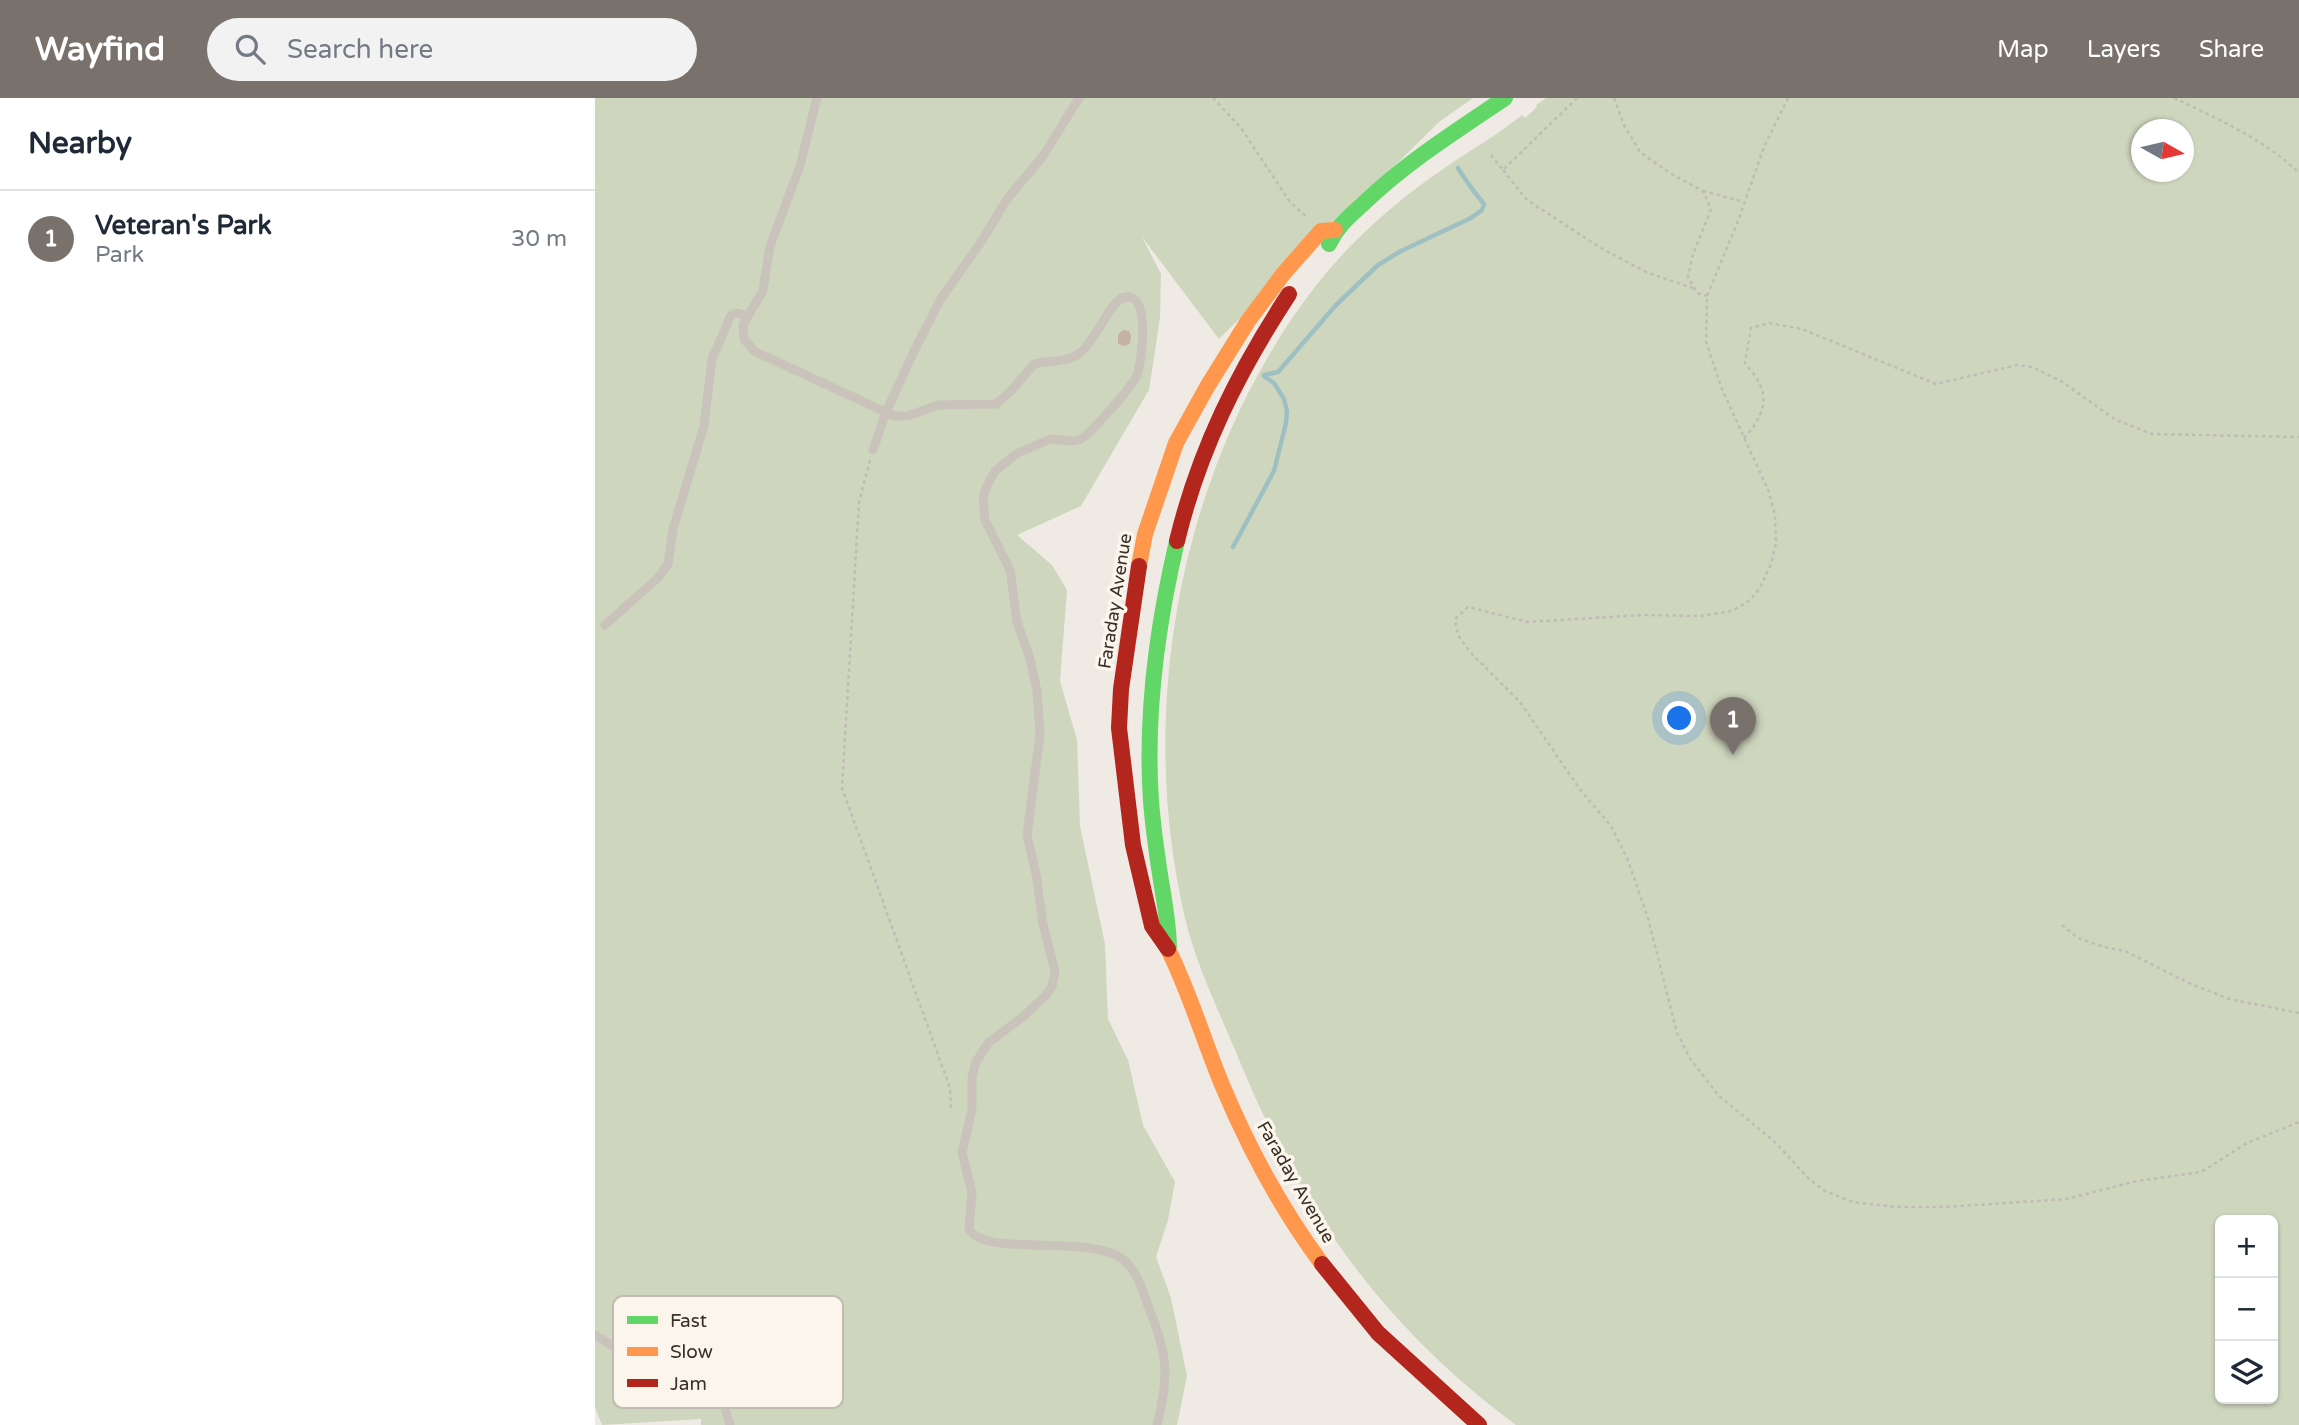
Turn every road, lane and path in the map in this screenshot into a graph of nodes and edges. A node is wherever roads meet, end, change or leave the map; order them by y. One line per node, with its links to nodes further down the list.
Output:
1 (817, 98): 17 (lane)
2 (1079, 98): 18 (lane)
3 (1213, 98): 14 (path)
4 (1504, 98): 14 (main road, Faraday Avenue)
5 (1577, 98): 10 (path)
6 (1614, 98): 12 (path)
7 (1788, 98): 13 (path)
8 (2175, 98): 11 (path)
9 (1491, 155): 10 (path)
10 (1503, 170): 15 (path)
11 (2299, 173)
12 (1703, 191): 13 (path); 15 (path)
13 (1744, 202): 16 (path)
14 (1328, 230): 24 (main road, Faraday Avenue); 24 (main road, Faraday Avenue)
15 (1694, 288): 16 (path)
16 (1707, 296): 20 (path)
17 (747, 317): 18 (lane); 22 (lane)
18 (886, 412): 21 (lane); 32 (lane)
19 (2299, 436): 20 (path)
20 (1744, 438): 27 (path)
21 (873, 450): 26 (path)
22 (605, 625)
23 (2062, 925): 25 (path)
24 (1169, 950): 33 (main road, Faraday Avenue)
25 (2299, 1013)
26 (951, 1108)
27 (2299, 1122)
28 (595, 1335): 29 (lane)
29 (613, 1347)
30 (725, 1408): 31 (lane)
31 (730, 1425)
32 (1157, 1425)
33 (1479, 1425)

